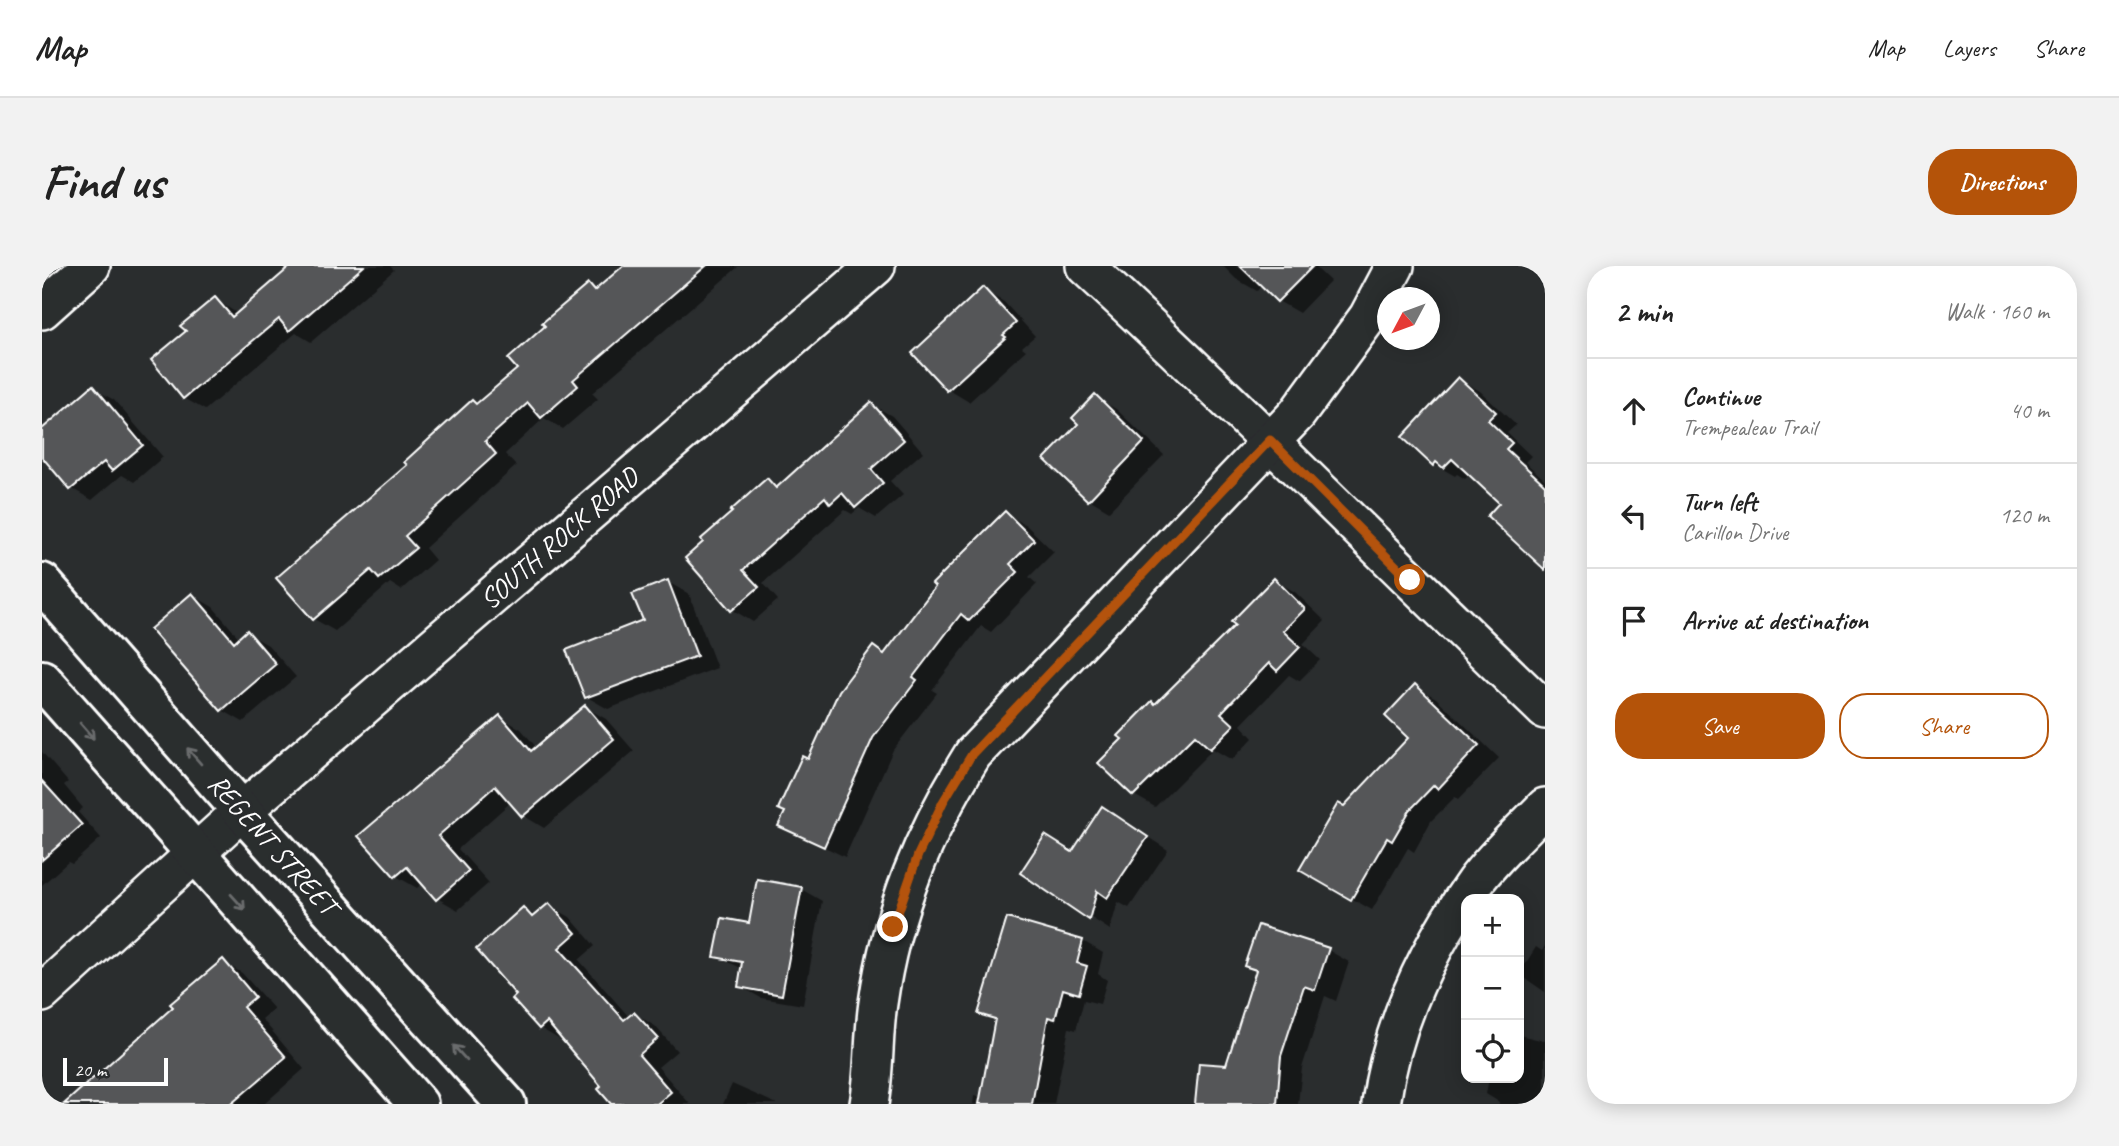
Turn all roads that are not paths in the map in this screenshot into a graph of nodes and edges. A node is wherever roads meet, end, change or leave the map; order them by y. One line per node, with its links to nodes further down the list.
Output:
1 (92, 266): 5 (street)
2 (876, 266): 11 (street, SOUTH ROCK ROAD)
3 (1085, 266): 6 (street)
4 (1395, 266): 6 (street)
5 (42, 310)
6 (1270, 440): 9 (street); 16 (street)
7 (42, 583): 11 (street, REGENT STREET, one-way to 7)
8 (42, 680): 12 (street, one-way to 12)
9 (1545, 710)
10 (1545, 807): 17 (street)
11 (242, 811): 12 (street, SOUTH ROCK ROAD); 15 (street, REGENT STREET, one-way to 11)
12 (194, 853): 13 (street, SOUTH ROCK ROAD); 14 (street, one-way to 14)
13 (42, 993)
14 (418, 1104)
15 (506, 1104)
16 (869, 1104)
17 (1381, 1104)

